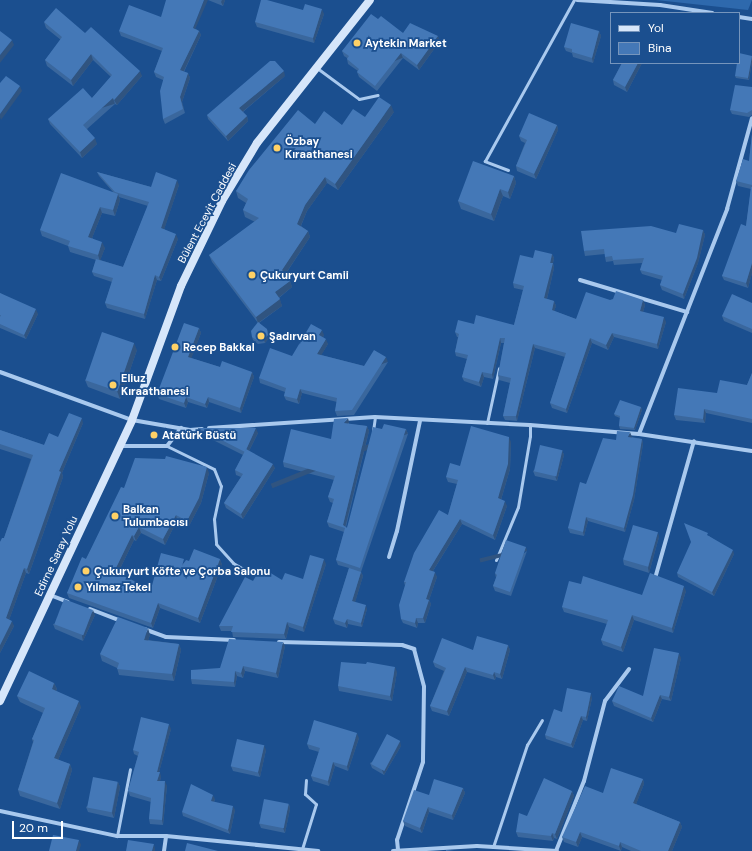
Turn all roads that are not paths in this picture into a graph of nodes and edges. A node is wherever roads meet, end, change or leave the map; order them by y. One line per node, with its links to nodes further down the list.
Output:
1 (370, 0): 6 (main road, Bülent Ecevit Caddesi)
2 (576, 0): 3 (street); 9 (lane)
3 (706, 12)
4 (740, 17): 5 (street)
5 (752, 19)
6 (317, 68): 7 (lane); 15 (main road, Bülent Ecevit Caddesi)
7 (378, 95)
8 (752, 118): 11 (street)
9 (508, 170)
10 (580, 280): 11 (street)
11 (687, 312): 21 (street)
12 (500, 365): 17 (lane)
13 (0, 372): 15 (street)
14 (376, 418): 16 (street); 19 (street); 20 (lane)
15 (132, 420): 19 (street); 23 (main road, Edirne Saray Yolu)
16 (420, 421): 17 (street); 26 (street)
17 (487, 423): 18 (street)
18 (530, 425): 21 (street); 27 (lane)
19 (181, 428): 24 (street)
20 (372, 433)
21 (639, 434): 22 (street)
22 (694, 441): 25 (street); 29 (street)
23 (120, 446): 24 (street); 30 (main road, Edirne Saray Yolu)
24 (167, 446): 28 (lane)
25 (752, 451)
26 (389, 557)
27 (496, 560)
28 (252, 574)
29 (656, 575)
30 (50, 595): 31 (street); 38 (main road, Edirne Saray Yolu)
31 (72, 603)
32 (86, 608): 33 (street)
33 (130, 624)
34 (137, 627): 35 (street)
35 (236, 640)
36 (275, 642): 47 (street)
37 (629, 669): 51 (street)
38 (0, 701)
39 (542, 720): 45 (lane)
40 (130, 769): 43 (lane)
41 (306, 780): 46 (lane)
42 (0, 811): 43 (street)
43 (117, 836): 44 (street)
44 (166, 836): 46 (street); 48 (street)
45 (493, 847): 47 (street); 51 (street)
46 (302, 849): 49 (street)
47 (398, 850): 50 (street)
48 (164, 851)
49 (318, 851)
50 (393, 851)
51 (556, 851)

